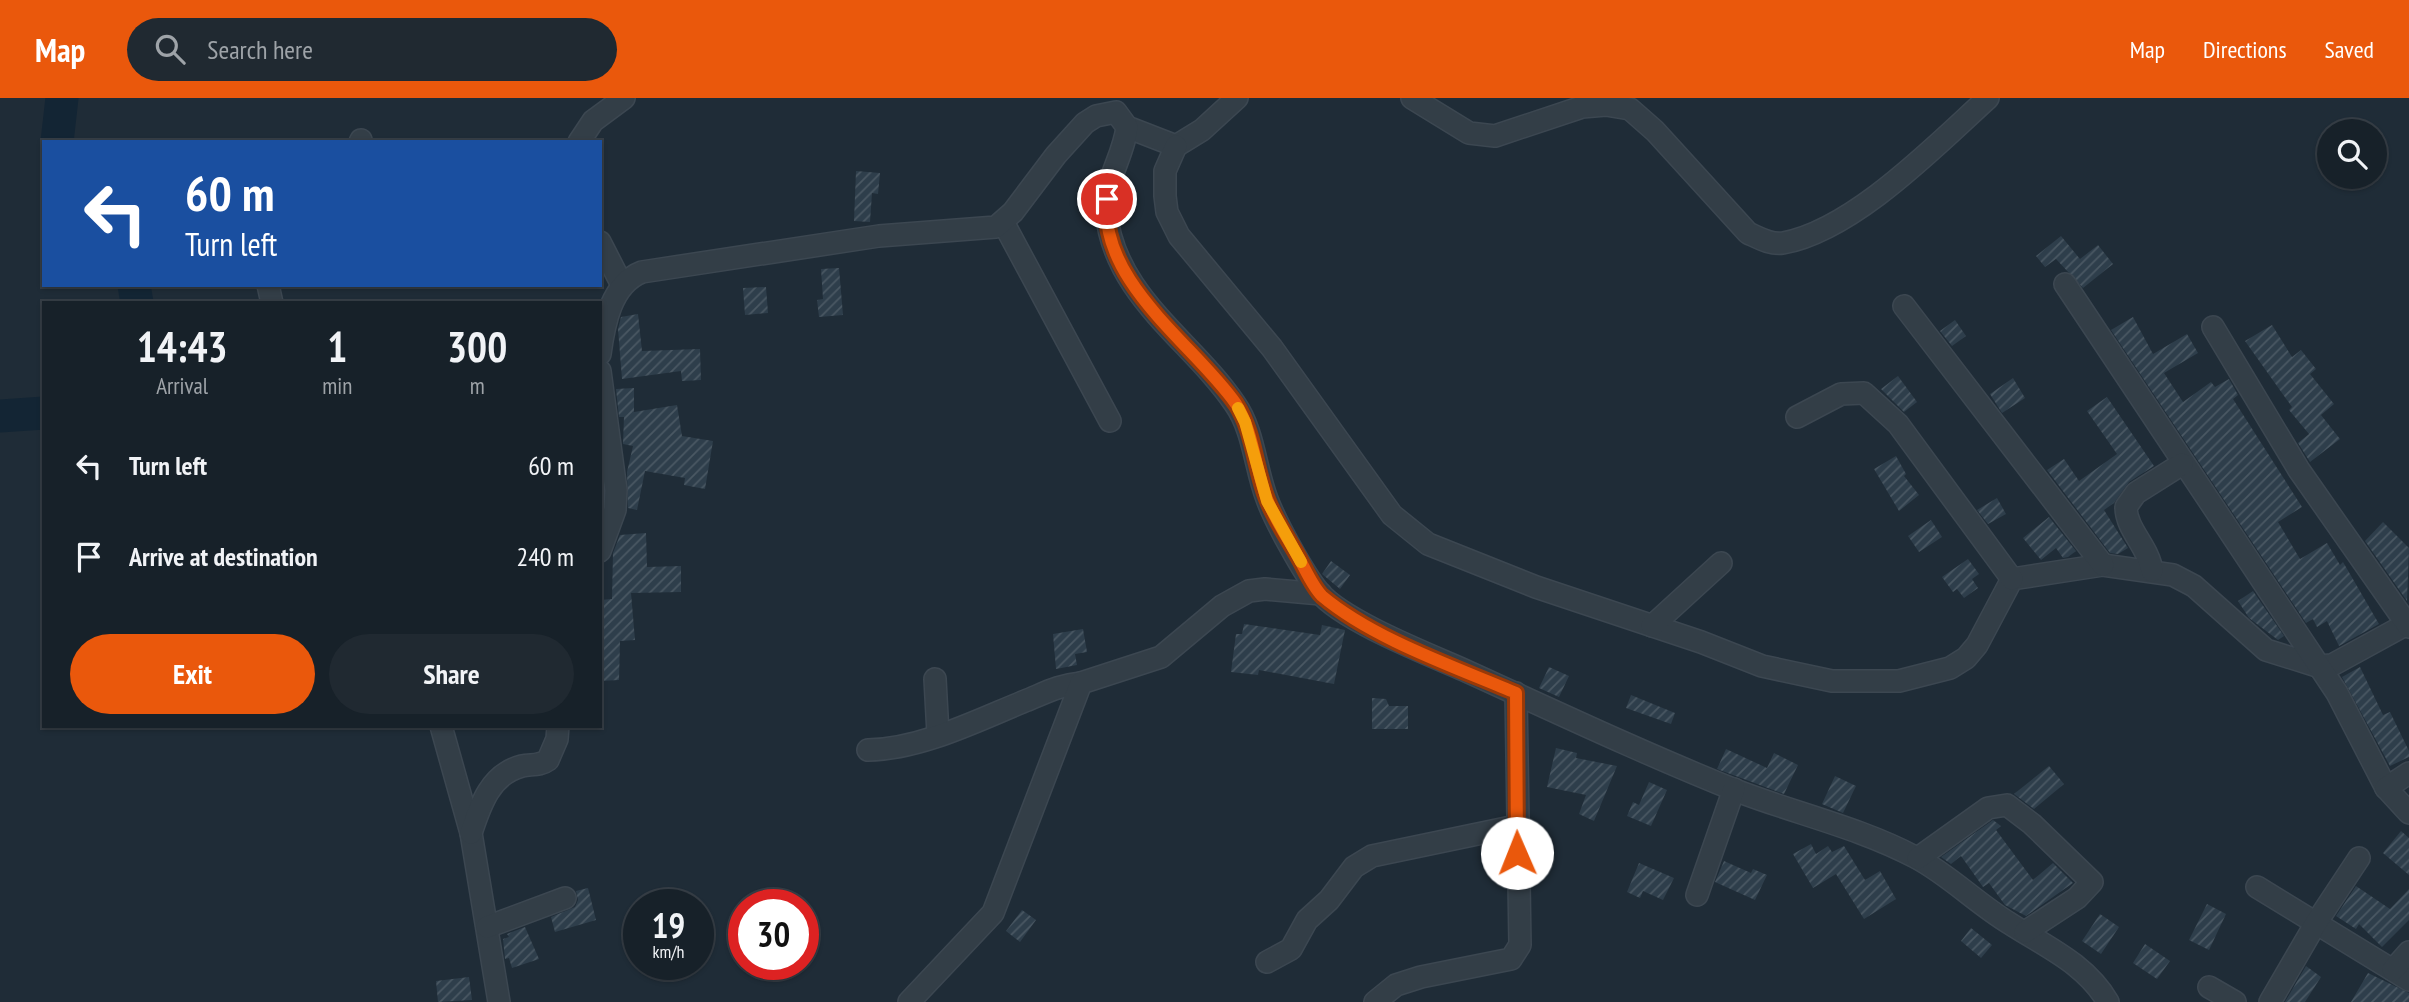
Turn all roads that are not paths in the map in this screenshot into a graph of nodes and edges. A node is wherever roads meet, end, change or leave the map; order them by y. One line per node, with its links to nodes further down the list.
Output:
1 (624, 98): 6 (street)
2 (1237, 98): 7 (street)
3 (1412, 98): 4 (street)
4 (1988, 98)
5 (1117, 112): 7 (street); 8 (street); 24 (street)
6 (580, 140)
7 (1176, 146): 25 (street)
8 (1003, 222): 11 (street); 17 (street)
9 (602, 246): 11 (street)
10 (2065, 284): 18 (street)
11 (622, 285): 14 (street)
12 (1904, 306): 21 (street)
13 (2213, 327): 26 (street)
14 (602, 345)
15 (602, 386): 19 (street)
16 (1797, 416): 23 (street)
17 (1110, 421)
18 (2182, 464): 22 (street); 27 (street)
19 (602, 546)
20 (1721, 563): 25 (street)
21 (2103, 565): 22 (street); 23 (street)
22 (2151, 571): 27 (street)
23 (2012, 579): 25 (street)
24 (1321, 594): 29 (street); 30 (street)
25 (1653, 626)
26 (2408, 626): 27 (street)
27 (2317, 666): 36 (street)
28 (934, 679): 33 (street)
29 (1082, 682): 33 (street); 54 (street)
30 (1516, 693): 37 (street); 39 (street)
31 (442, 728): 40 (street)
32 (558, 728): 40 (street)
33 (938, 734): 34 (street)
34 (868, 750)
35 (2409, 773): 36 (street)
36 (2386, 788): 38 (street)
37 (1734, 789): 41 (street); 44 (street)
38 (2409, 813)
39 (1517, 827): 50 (street); 55 (street)
40 (471, 833): 47 (street)
41 (1917, 858): 48 (street); 48 (street)
42 (2359, 858): 46 (street)
43 (2257, 887): 46 (street)
44 (1697, 895)
45 (565, 898): 47 (street)
46 (2316, 923): 51 (street); 58 (street)
47 (487, 927): 53 (street)
48 (2025, 932): 56 (street)
49 (2409, 952): 51 (street)
50 (1267, 962)
51 (2401, 975)
52 (2209, 987): 57 (street)
53 (499, 1002)
54 (909, 1002)
55 (1375, 1002)
56 (2108, 1002)
57 (2235, 1002)
58 (2270, 1002)

